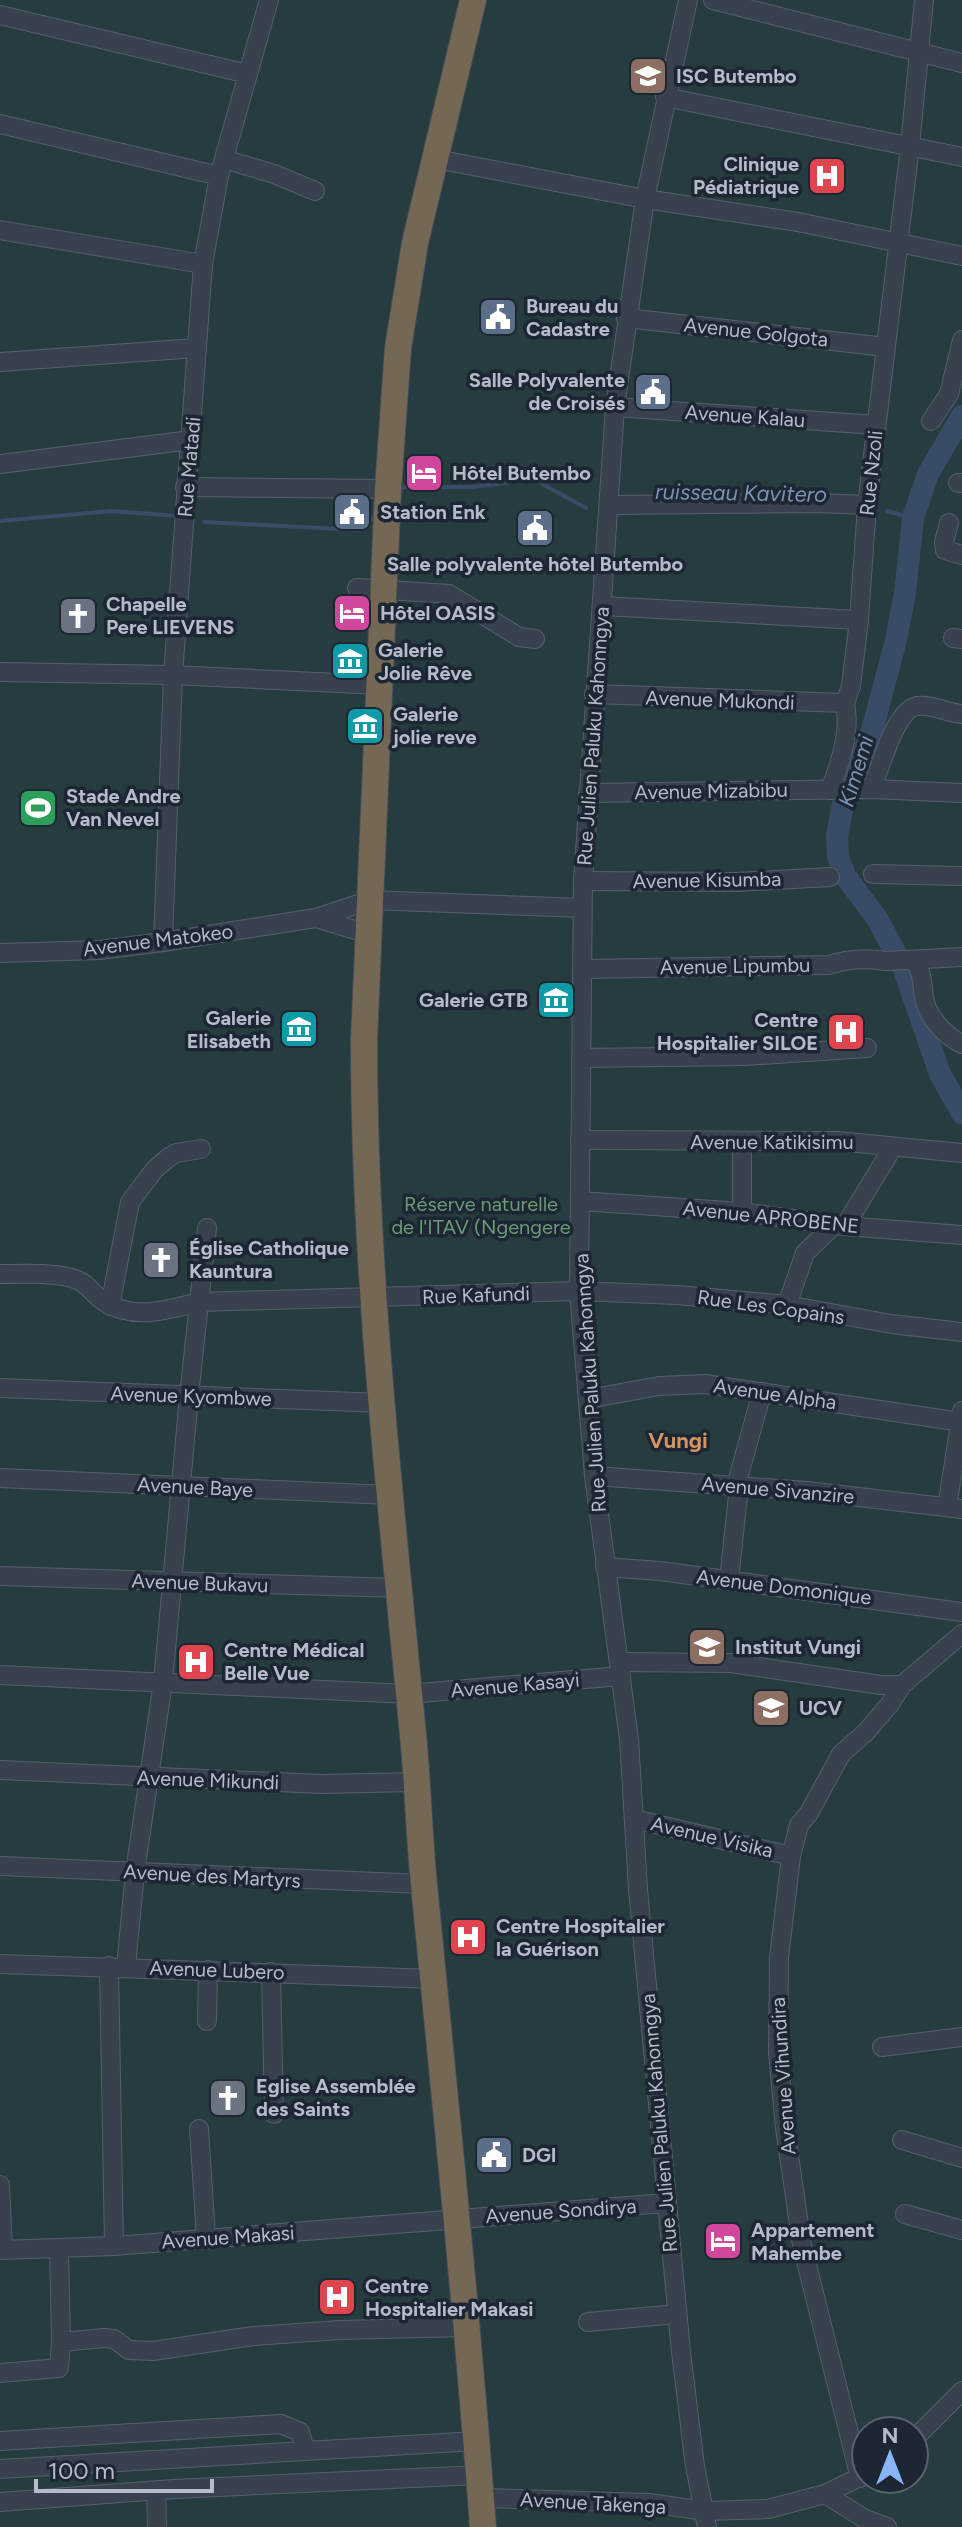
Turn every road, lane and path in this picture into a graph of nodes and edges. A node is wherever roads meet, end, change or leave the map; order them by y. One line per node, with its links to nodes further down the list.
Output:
1 (269, 0): 9 (street, Rue Matadi)
2 (473, 0): 14 (highway)
3 (688, 0): 10 (street, Rue Julien Paluku Kahonngya)
4 (713, 0): 7 (street)
5 (924, 0): 7 (street, Rue Nzoli)
6 (0, 15): 9 (street)
7 (918, 50): 8 (street); 12 (street, Rue Nzoli)
8 (962, 63)
9 (248, 74): 15 (street, Rue Matadi)
10 (665, 97): 12 (street); 17 (street, Rue Julien Paluku Kahonngya)
11 (0, 124): 15 (street)
12 (910, 146): 13 (street); 19 (street, Rue Nzoli)
13 (962, 157)
14 (436, 159): 17 (street); 33 (highway)
15 (221, 167): 16 (street); 21 (street, Rue Matadi)
16 (315, 191)
17 (645, 199): 19 (street); 22 (street, Rue Julien Paluku Kahonngya)
18 (0, 230): 21 (street)
19 (897, 243): 20 (street); 24 (street, Rue Nzoli)
20 (962, 256)
21 (203, 264): 25 (street, Rue Matadi)
22 (626, 318): 24 (street, Avenue Golgota); 27 (street, Rue Julien Paluku Kahonngya)
23 (962, 340): 28 (street)
24 (886, 347): 29 (street, Rue Nzoli)
25 (197, 348): 26 (street); 30 (street, Rue Matadi)
26 (0, 362)
27 (615, 407): 29 (street, Avenue Kalau); 34 (street, Rue Julien Paluku Kahonngya)
28 (931, 421)
29 (876, 425): 35 (street, Rue Nzoli)
30 (191, 440): 31 (street); 32 (street, Rue Matadi)
31 (0, 464)
32 (185, 487): 33 (street); 44 (street, Rue Matadi)
33 (388, 489): 39 (highway)
34 (609, 505): 35 (street); 40 (street, Rue Julien Paluku Kahonngya)
35 (867, 505): 41 (street, Rue Nzoli)
36 (949, 523): 37 (street)
37 (962, 555)
38 (357, 588): 39 (street)
39 (384, 591): 42 (street); 45 (highway)
40 (602, 606): 41 (street); 46 (street, Rue Julien Paluku Kahonngya)
41 (859, 620): 47 (street, Rue Nzoli)
42 (535, 639)
43 (0, 672): 44 (street)
44 (173, 675): 45 (street); 61 (street, Rue Matadi)
45 (380, 685): 57 (highway)
46 (594, 694): 47 (street, Avenue Mukondi); 51 (street, Rue Julien Paluku Kahonngya)
47 (845, 703): 50 (street, Rue Nzoli)
48 (962, 714): 49 (street)
49 (869, 789): 50 (street, Avenue Mizabibu); 52 (street, Avenue Mizabibu)
50 (832, 790): 51 (street, Avenue Mizabibu)
51 (588, 793): 56 (street, Rue Julien Paluku Kahonngya)
52 (962, 793)
53 (873, 874): 54 (street)
54 (962, 876)
55 (830, 877): 56 (street, Avenue Kisumba)
56 (583, 881): 58 (street, Rue Julien Paluku Kahonngya)
57 (370, 900): 58 (street); 59 (street, Avenue Matokeo); 60 (highway)
58 (582, 908): 65 (street, Rue Julien Paluku Kahonngya)
59 (316, 918): 60 (street); 61 (street, Avenue Matokeo)
60 (368, 934): 81 (highway)
61 (163, 942): 62 (street, Avenue Matokeo)
62 (0, 953)
63 (962, 957): 64 (street, Avenue Lipumbu)
64 (914, 960): 65 (street, Avenue Lipumbu); 66 (street)
65 (583, 969): 68 (street, Rue Julien Paluku Kahonngya)
66 (962, 1044)
67 (867, 1048): 68 (street)
68 (582, 1058): 69 (street, Rue Julien Paluku Kahonngya)
69 (580, 1140): 70 (street, Avenue Katikisimu); 74 (street, Rue Julien Paluku Kahonngya)
70 (742, 1142): 71 (street, Avenue Katikisimu); 75 (street)
71 (893, 1147): 73 (street, Avenue Katikisimu); 76 (street)
72 (201, 1149): 84 (street)
73 (962, 1153)
74 (580, 1201): 75 (street, Avenue APROBENE); 80 (street, Rue Julien Paluku Kahonngya)
75 (742, 1212): 76 (street, Avenue APROBENE)
76 (840, 1225): 78 (street, Avenue APROBENE); 83 (street)
77 (207, 1228): 82 (street)
78 (962, 1235)
79 (0, 1274): 84 (street)
80 (579, 1291): 81 (street, Rue Kafundi); 83 (street, Rue Les Copains); 89 (street, Rue Julien Paluku Kahonngya)
81 (373, 1298): 82 (street, Rue Kafundi); 90 (highway)
82 (199, 1302): 84 (street, Rue Kafundi); 88 (street)
83 (787, 1305): 85 (street, Rue Les Copains)
84 (110, 1306)
85 (962, 1332)
86 (0, 1388): 88 (street, Avenue Kyombwe)
87 (762, 1392): 89 (street, Avenue Alpha); 91 (street, Avenue Alpha); 94 (street)
88 (189, 1396): 90 (street, Avenue Kyombwe); 95 (street)
89 (588, 1399): 92 (street, Rue Julien Paluku Kahonngya)
90 (382, 1403): 96 (highway)
91 (961, 1418): 97 (street)
92 (594, 1476): 94 (street, Avenue Sivanzire); 98 (street, Rue Julien Paluku Kahonngya)
93 (0, 1478): 95 (street, Avenue Baye)
94 (737, 1486): 97 (street, Avenue Sivanzire); 100 (street)
95 (181, 1487): 96 (street, Avenue Baye); 101 (street)
96 (389, 1495): 102 (highway)
97 (955, 1508)
98 (605, 1567): 100 (street, Avenue Domonique); 105 (street, Rue Julien Paluku Kahonngya)
99 (0, 1576): 101 (street, Avenue Bukavu)
100 (729, 1580): 103 (street, Avenue Domonique)
101 (172, 1583): 102 (street, Avenue Bukavu); 107 (street)
102 (399, 1588): 109 (highway)
103 (962, 1612)
104 (962, 1634): 108 (street, Avenue Vihundira)
105 (620, 1669): 108 (street, Avenue Kasayi); 109 (street, Avenue Kasayi); 113 (street, Rue Julien Paluku Kahonngya)
106 (0, 1675): 107 (street, Avenue Kasayi)
107 (163, 1682): 109 (street, Avenue Kasayi); 111 (street)
108 (902, 1685): 114 (street, Avenue Vihundira)
109 (408, 1694): 112 (highway)
110 (0, 1770): 111 (street, Avenue Mikundi)
111 (148, 1777): 112 (street, Avenue Mikundi); 116 (street)
112 (416, 1782): 117 (highway)
113 (634, 1819): 114 (street, Avenue Visika); 131 (street, Rue Julien Paluku Kahonngya)
114 (791, 1856): 146 (street, Avenue Vihundira)
115 (0, 1866): 116 (street, Avenue des Martyrs)
116 (135, 1872): 117 (street, Avenue des Martyrs); 119 (street)
117 (423, 1884): 122 (highway)
118 (0, 1964): 119 (street, Avenue Lubero)
119 (118, 1966): 120 (street, Avenue Lubero); 136 (street)
120 (208, 1970): 121 (street, Avenue Lubero); 123 (street)
121 (271, 1972): 122 (street, Avenue Lubero); 126 (street)
122 (434, 1979): 133 (highway)
123 (207, 2021)
124 (962, 2037): 125 (street)
125 (882, 2047)
126 (274, 2114)
127 (199, 2129): 135 (street)
128 (902, 2140): 129 (street)
129 (962, 2158)
130 (0, 2185): 138 (street)
131 (666, 2203): 133 (street, Avenue Sondirya); 139 (street, Rue Julien Paluku Kahonngya)
132 (905, 2214): 134 (street)
133 (456, 2219): 135 (street, Avenue Makasi); 141 (highway)
134 (962, 2230)
135 (206, 2238): 136 (street, Avenue Makasi)
136 (114, 2246): 137 (street, Avenue Makasi)
137 (59, 2248): 138 (street, Avenue Makasi); 142 (street)
138 (1, 2250)
139 (677, 2314): 140 (street); 156 (street, Rue Julien Paluku Kahonngya)
140 (588, 2322)
141 (466, 2327): 142 (street); 148 (highway)
142 (61, 2342): 143 (street)
143 (0, 2373)
144 (962, 2391): 145 (street)
145 (930, 2423)
146 (850, 2427)
147 (0, 2441): 149 (street)
148 (477, 2441): 149 (street); 152 (highway)
149 (305, 2450): 150 (street)
150 (0, 2469)
151 (850, 2482): 154 (street, Avenue Takenga)
152 (480, 2486): 153 (street, Avenue Takenga); 156 (street, Avenue Takenga); 158 (highway)
153 (156, 2491): 155 (street, Avenue Takenga); 157 (street)
154 (825, 2494): 156 (street, Avenue Takenga); 159 (street)
155 (0, 2502)
156 (706, 2519)
157 (157, 2527)
158 (483, 2527)
159 (887, 2527)

